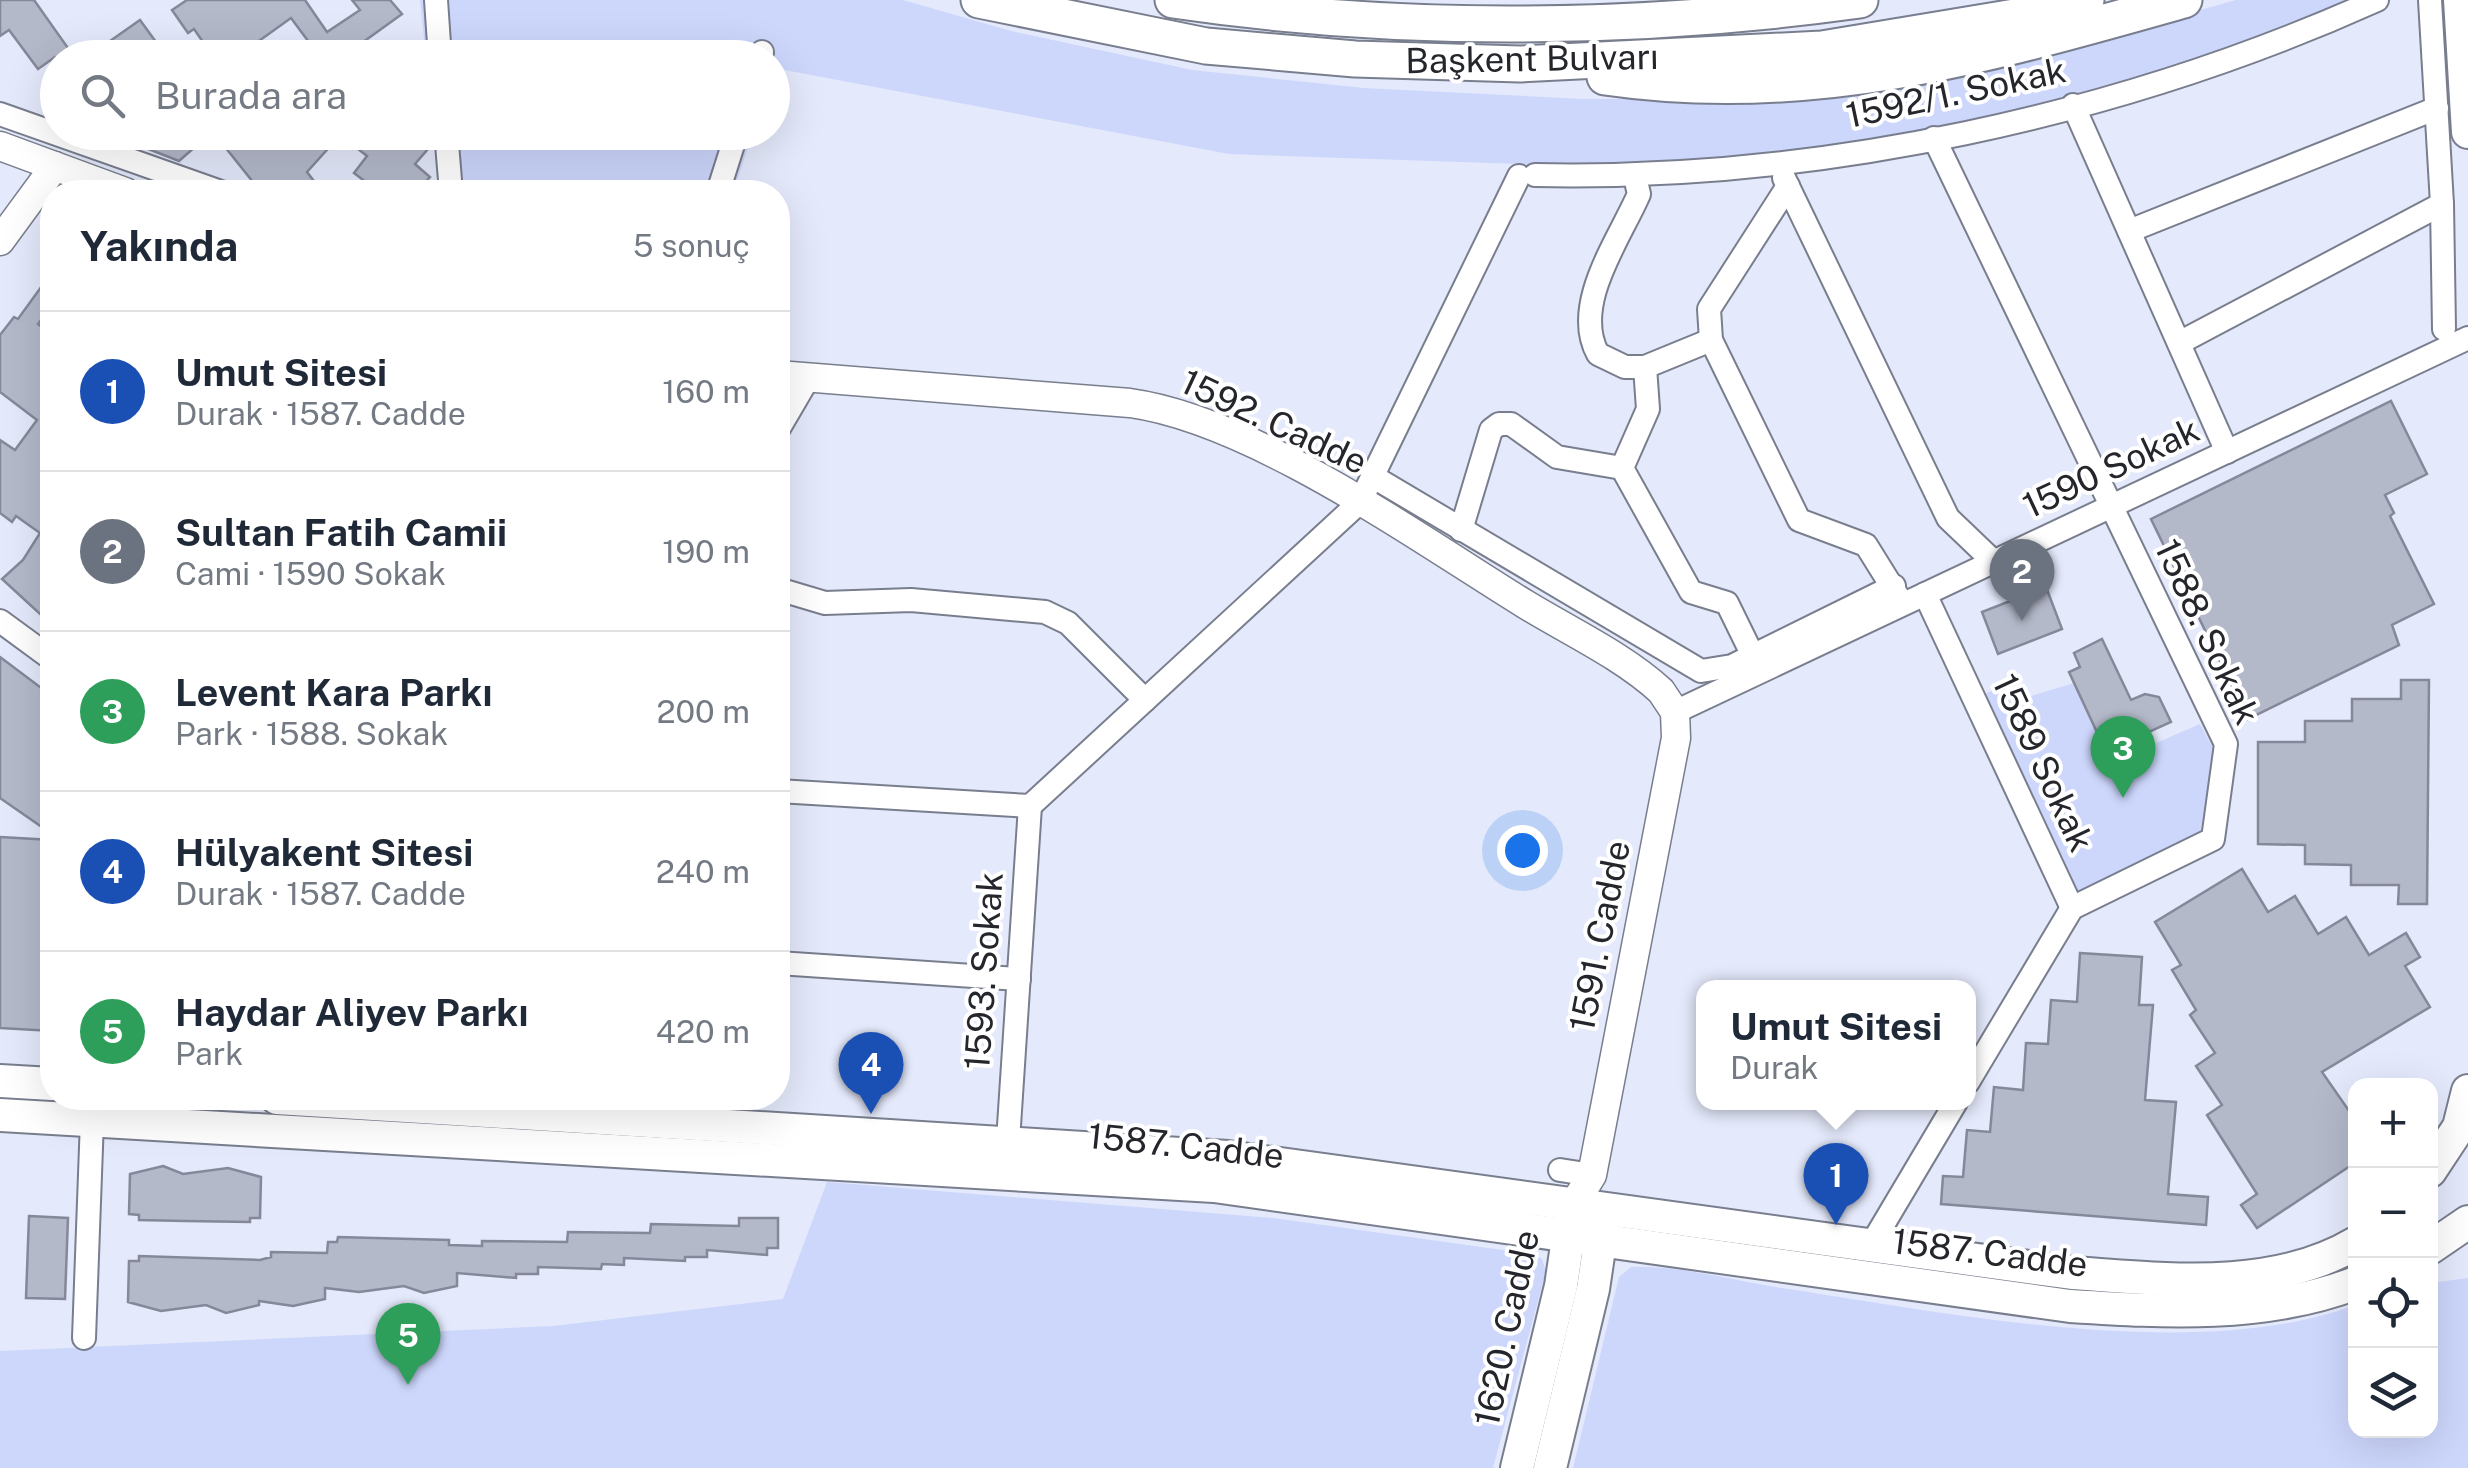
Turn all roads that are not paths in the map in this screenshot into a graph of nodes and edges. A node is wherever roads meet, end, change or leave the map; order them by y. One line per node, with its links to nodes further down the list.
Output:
1 (436, 0): 13 (street)
2 (979, 0): 14 (main road, Başkent Bulvarı)
3 (1173, 0): 11 (main road, Başkent Bulvarı)
4 (1662, 0): 12 (main road)
5 (1860, 0): 12 (main road, Başkent Bulvarı)
6 (2184, 0): 14 (main road)
7 (2376, 0): 15 (street, 1592/1. Sokak)
8 (2430, 0): 16 (street)
9 (2460, 0): 19 (main road)
10 (2076, 4): 14 (main road, Başkent Bulvarı)
11 (1364, 10): 12 (main road, Başkent Bulvarı)
12 (1516, 26)
13 (439, 40)
14 (1520, 64)
15 (2073, 105): 20 (street, 1592/1. Sokak); 35 (street)
16 (2437, 108): 34 (street); 35 (street)
17 (0, 114): 18 (street)
18 (40, 128)
19 (2468, 132)
20 (1934, 138): 26 (street, 1592/1. Sokak); 49 (street, 1588. Sokak)
21 (0, 146): 25 (street)
22 (102, 150): 30 (street)
23 (448, 150): 31 (street)
24 (731, 150): 32 (street)
25 (55, 166): 28 (street); 29 (street)
26 (1783, 176): 27 (street, 1592/1. Sokak); 39 (street); 51 (street)
27 (1635, 177): 41 (street); 47 (street, 1592/1. Sokak)
28 (45, 180)
29 (93, 180)
30 (186, 180)
31 (450, 180)
32 (722, 180)
33 (40, 186): 36 (street)
34 (2442, 204): 37 (street); 40 (street)
35 (2129, 232): 40 (street)
36 (0, 241)
37 (2444, 329)
38 (2468, 338): 45 (street, 1590 Sokak)
39 (1712, 340): 41 (street); 54 (street)
40 (2179, 343): 45 (street)
41 (1646, 367): 46 (street)
42 (790, 375): 43 (street, 1592. Cadde)
43 (809, 377): 44 (street); 48 (street, 1592. Cadde)
44 (790, 409)
45 (2228, 452): 49 (street, 1590 Sokak)
46 (1622, 468): 50 (street); 57 (street)
47 (1372, 476): 48 (street); 50 (street)
48 (1360, 502): 58 (street); 59 (street, 1592. Cadde)
49 (2109, 508): 51 (street, 1590 Sokak); 62 (street, 1588. Sokak)
50 (1461, 530): 57 (street)
51 (1994, 562): 53 (street, 1590 Sokak)
52 (790, 592): 58 (street)
53 (1925, 594): 54 (street, 1590 Sokak); 62 (street, 1589 Sokak)
54 (1898, 596): 57 (street); 59 (street, 1590 Sokak)
55 (0, 622): 56 (street)
56 (40, 650)
57 (1753, 656)
58 (1145, 700): 61 (street)
59 (1675, 712): 78 (street, 1591. Cadde)
60 (790, 792): 61 (street)
61 (1030, 806): 64 (street, 1593. Sokak)
62 (2072, 908): 65 (street)
63 (790, 964): 64 (street)
64 (1018, 979): 73 (street, 1593. Sokak)
65 (1976, 1069)
66 (0, 1081): 67 (main road)
67 (40, 1083)
68 (2468, 1091): 74 (main road)
69 (557, 1110): 73 (main road, 1587. Cadde)
70 (1951, 1110): 83 (street)
71 (0, 1114): 72 (main road, 1587. Cadde)
72 (92, 1120): 81 (main road, 1587. Cadde); 86 (street)
73 (1008, 1141): 79 (main road, 1587. Cadde)
74 (2433, 1168)
75 (1560, 1170): 78 (street)
76 (2438, 1170): 77 (main road)
77 (2468, 1172)
78 (1592, 1175): 79 (street)
79 (1589, 1206): 81 (main road, 1620. Cadde); 83 (main road, 1587. Cadde)
80 (2459, 1223): 82 (main road)
81 (1584, 1240): 85 (main road, 1587. Cadde); 87 (main road, 1620. Cadde); 88 (main road, 1620. Cadde)
82 (2438, 1241)
83 (1871, 1245): 84 (main road, 1587. Cadde)
84 (2348, 1246)
85 (2348, 1285)
86 (84, 1338)
87 (1517, 1468)
88 (1550, 1468)

